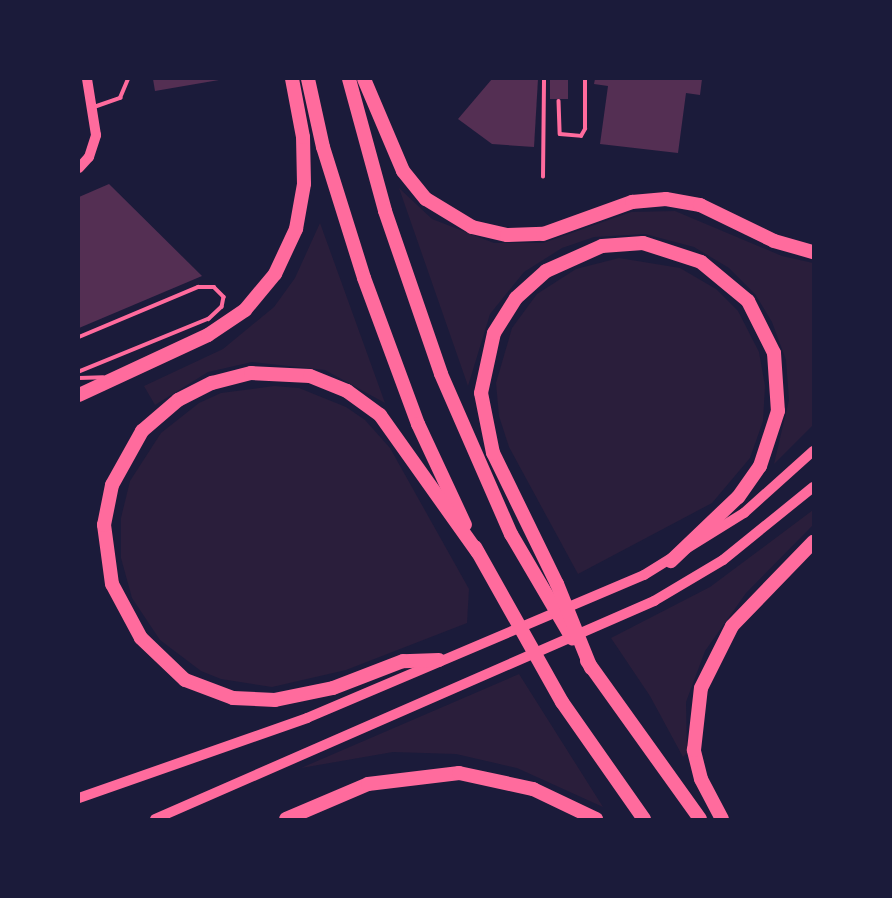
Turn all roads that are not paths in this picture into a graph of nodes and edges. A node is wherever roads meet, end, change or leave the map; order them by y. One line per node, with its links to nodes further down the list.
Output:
1 (87, 79): 10 (main road)
2 (128, 79): 10 (lane)
3 (292, 79): 15 (highway)
4 (308, 79): 22 (highway)
5 (349, 79): 25 (highway)
6 (364, 79): 13 (highway)
7 (544, 79): 12 (lane)
8 (585, 79): 9 (lane)
9 (559, 101)
10 (92, 107): 11 (main road)
11 (79, 168)
12 (543, 177)
13 (813, 252)
14 (79, 337): 16 (lane)
15 (135, 370): 17 (lane); 18 (highway)
16 (79, 372)
17 (79, 378)
18 (79, 395)
19 (813, 451): 23 (main road)
20 (813, 488): 27 (main road)
21 (813, 542): 32 (highway)
22 (478, 553): 24 (highway); 30 (highway)
23 (671, 561): 24 (main road); 25 (highway)
24 (439, 660): 26 (main road)
25 (591, 668): 31 (highway)
26 (79, 798)
27 (155, 819)
28 (286, 819): 29 (highway)
29 (596, 819)
30 (644, 819)
31 (700, 819)
32 (722, 819)

